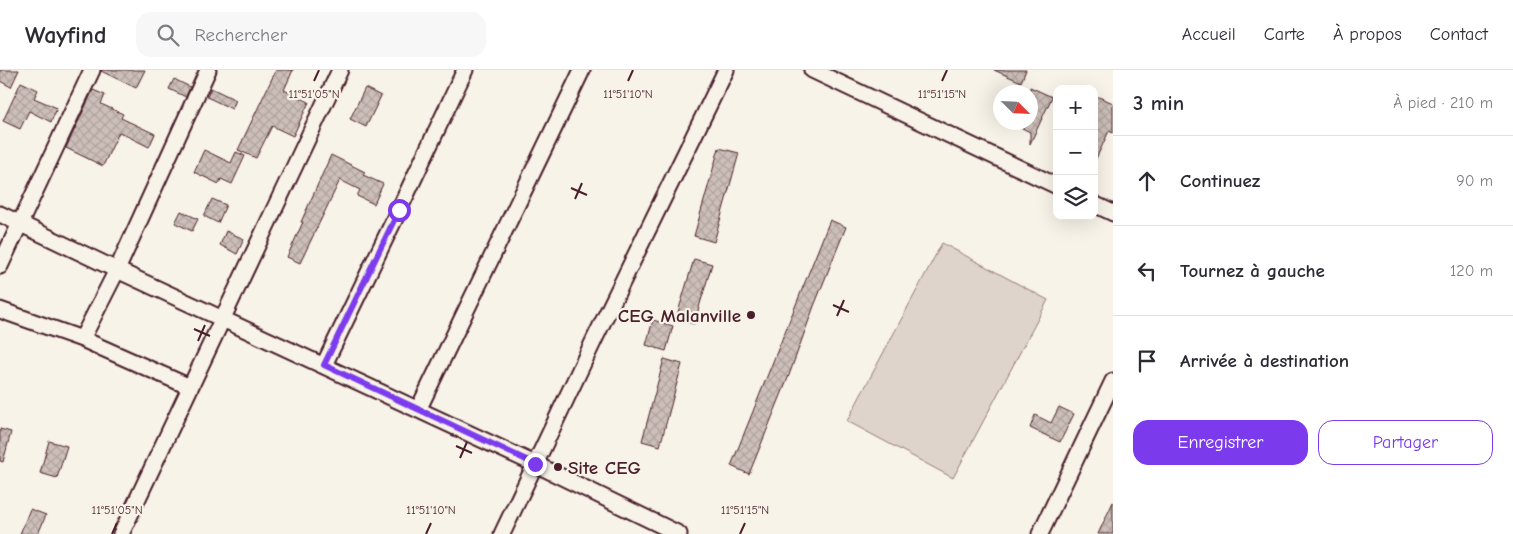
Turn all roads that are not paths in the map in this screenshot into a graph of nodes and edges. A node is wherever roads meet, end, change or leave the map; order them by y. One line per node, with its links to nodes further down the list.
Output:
1 (92, 70): 12 (street)
2 (208, 70): 14 (street)
3 (340, 70): 16 (street)
4 (464, 70): 18 (street)
5 (582, 70): 21 (street)
6 (726, 70): 22 (street)
7 (812, 70): 8 (street)
8 (1053, 184)
9 (1098, 206): 10 (street)
10 (1113, 213)
11 (0, 214): 12 (street)
12 (20, 223): 13 (street); 14 (street)
13 (0, 266)
14 (117, 270): 16 (street); 17 (street)
15 (0, 310): 17 (street)
16 (223, 318): 18 (street); 20 (street)
17 (82, 339): 20 (street)
18 (324, 365): 21 (street)
19 (1113, 381): 27 (street)
20 (190, 388): 24 (street)
21 (418, 410): 22 (street)
22 (535, 464): 23 (street); 25 (street)
23 (654, 529): 26 (street)
24 (121, 534)
25 (502, 534)
26 (679, 534)
27 (1040, 534)

